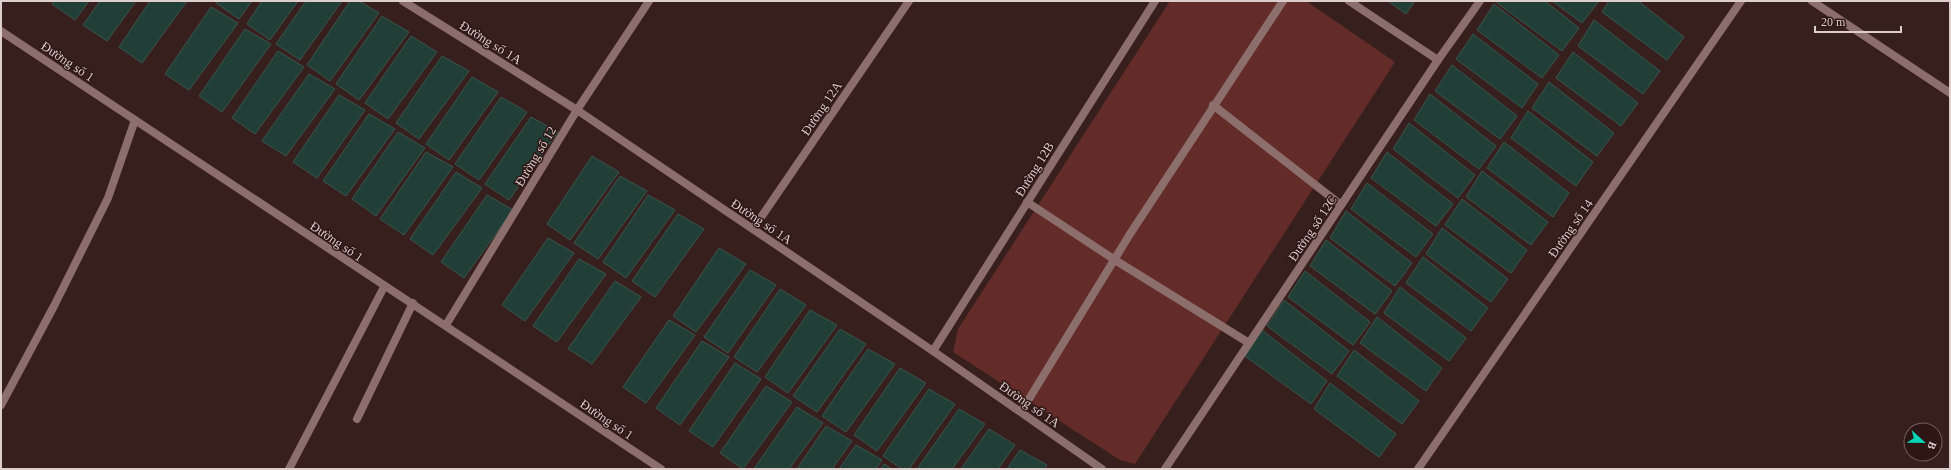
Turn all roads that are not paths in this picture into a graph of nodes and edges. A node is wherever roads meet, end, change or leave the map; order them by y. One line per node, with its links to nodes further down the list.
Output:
1 (403, 1): 14 (street, Đường số 1A)
2 (650, 1): 14 (street, Đường số 12)
3 (909, 1): 18 (street, Đường 12A)
4 (1155, 1): 16 (street, Đường 12B)
5 (1283, 1): 13 (street)
6 (1349, 1): 11 (street)
7 (1480, 1): 11 (street, Đường số 12C)
8 (1742, 1): 32 (street, Đường số 14)
9 (1812, 1): 12 (street)
10 (1, 31): 15 (street, Đường số 1)
11 (1438, 60): 17 (street, Đường số 12C)
12 (1950, 93)
13 (1213, 106): 17 (street); 19 (street)
14 (577, 110): 18 (street, Đường số 1A); 22 (street, Đường số 12)
15 (135, 120): 20 (street, Đường số 1); 25 (street)
16 (1027, 202): 19 (street); 24 (street, Đường 12B)
17 (1341, 206): 23 (street, Đường số 12C)
18 (753, 229): 24 (street, Đường số 1A)
19 (1115, 260): 23 (street); 26 (street)
20 (384, 287): 21 (street, Đường số 1); 28 (street)
21 (413, 303): 22 (street, Đường số 1); 27 (street)
22 (446, 325): 29 (street, Đường số 1)
23 (1249, 343): 31 (street, Đường số 12C)
24 (933, 351): 26 (street, Đường số 1A)
25 (1, 405)
26 (1021, 412): 30 (street, Đường số 1A)
27 (357, 419)
28 (289, 469)
29 (661, 469)
30 (1102, 469)
31 (1165, 469)
32 (1418, 469)

